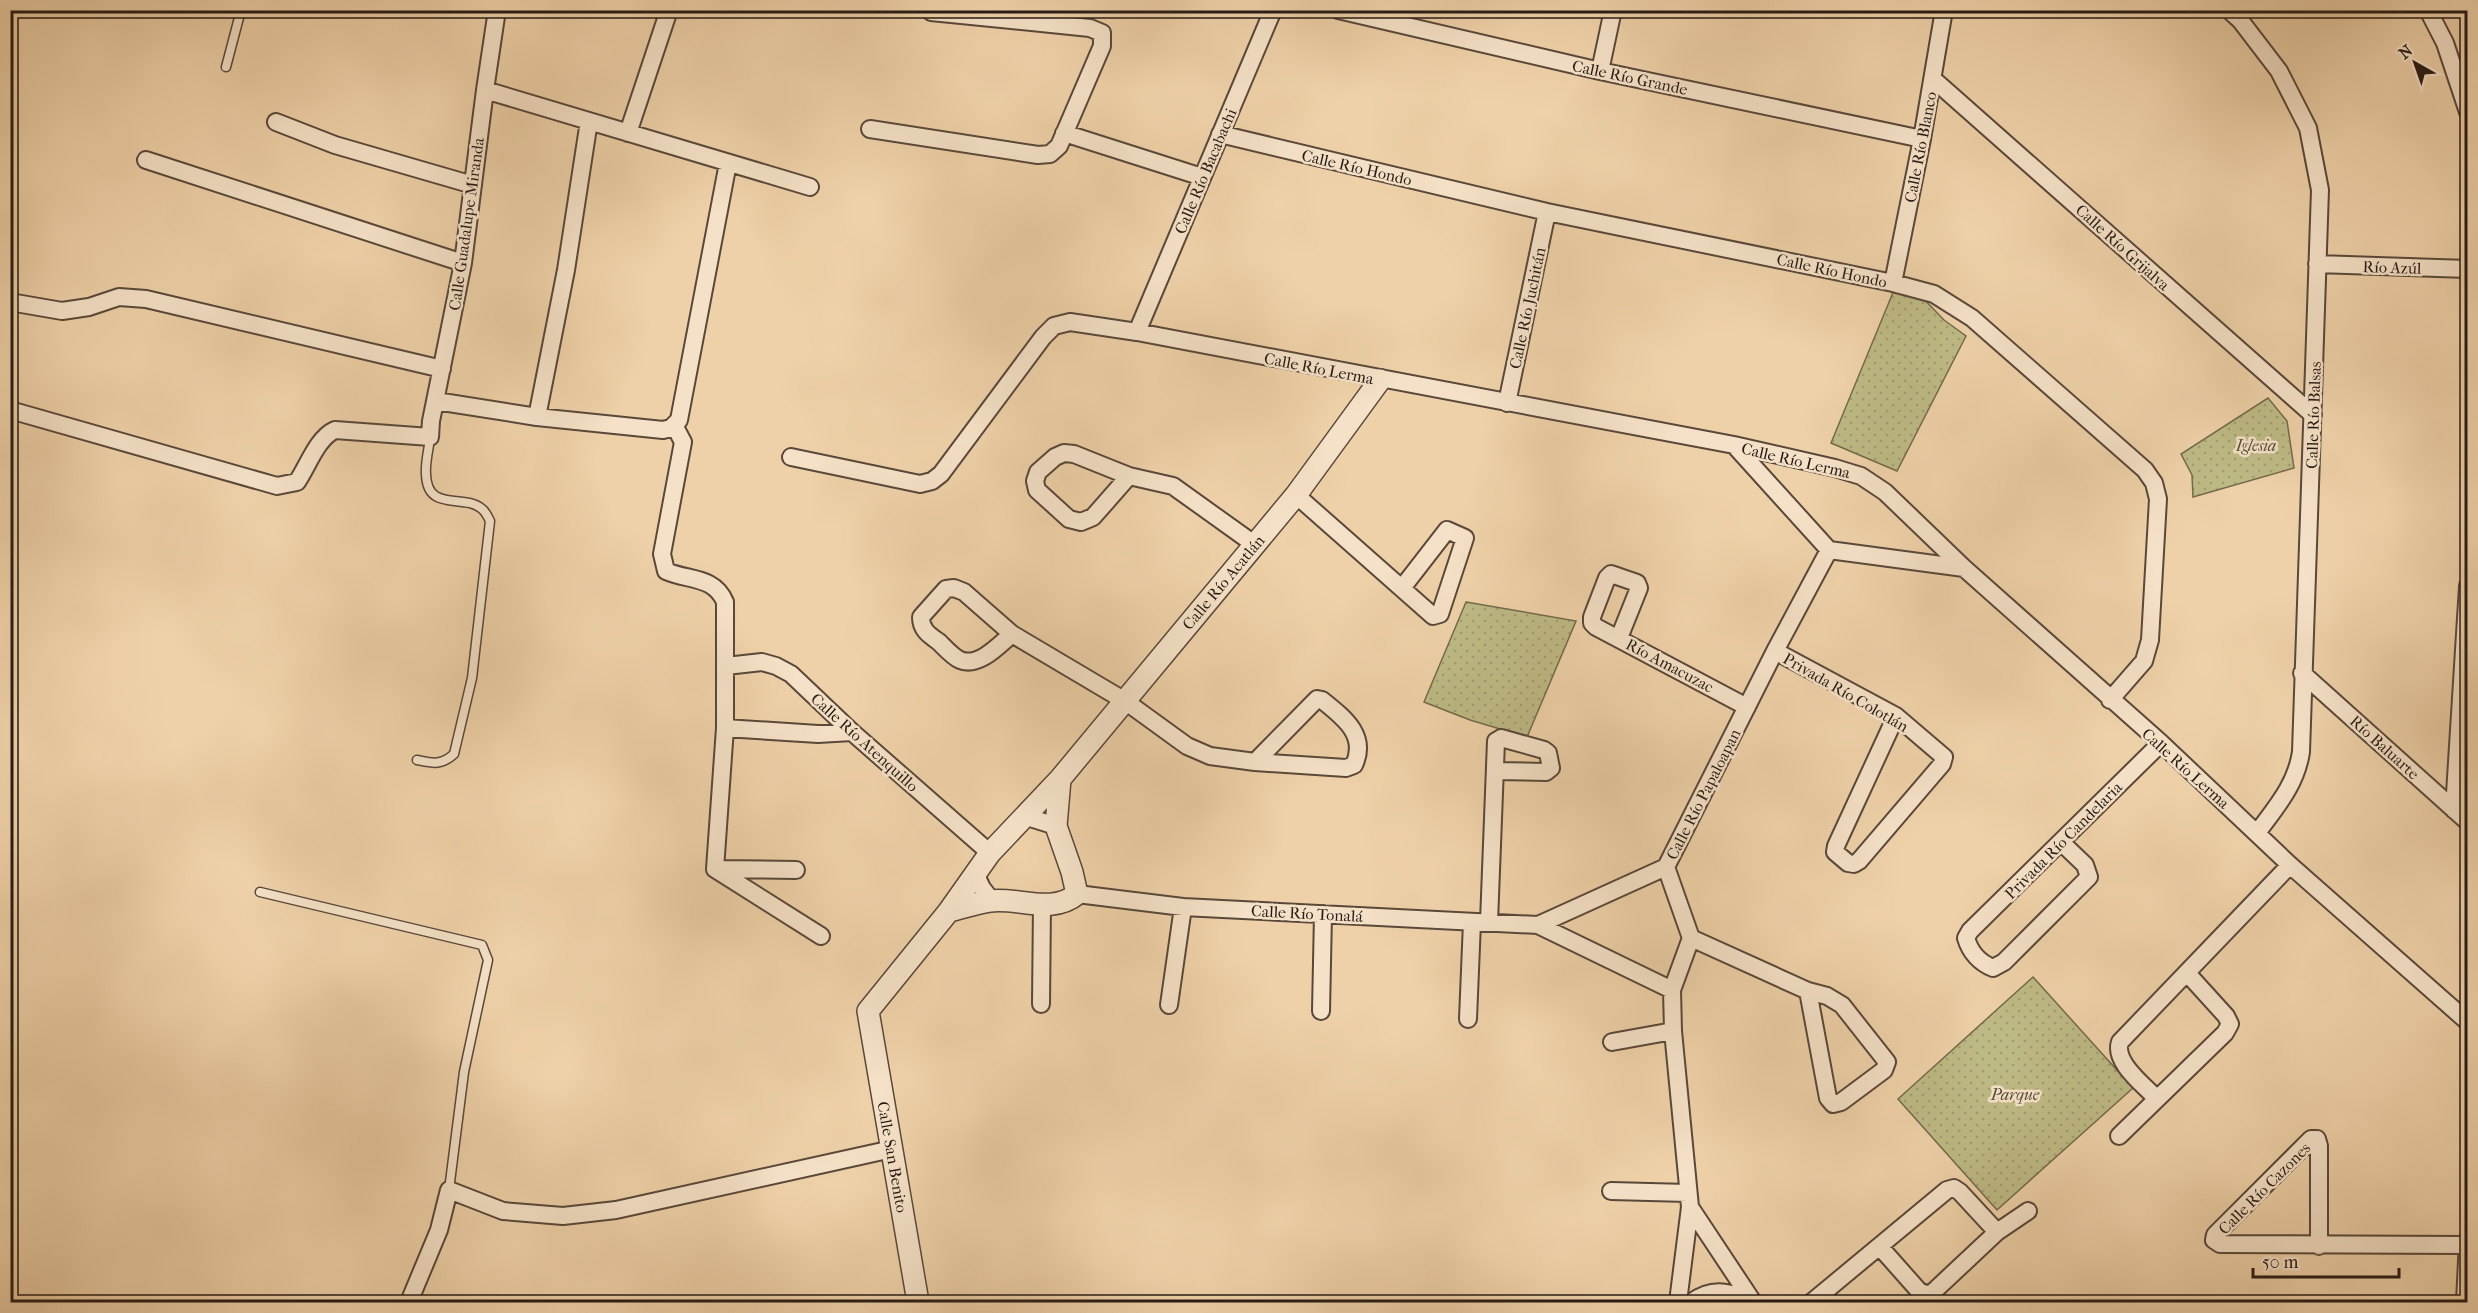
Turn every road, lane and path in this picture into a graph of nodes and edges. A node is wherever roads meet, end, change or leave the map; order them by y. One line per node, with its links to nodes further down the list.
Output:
1 (242, 10): 11 (lane)
2 (497, 10): 14 (street, Calle Guadalupe Miranda)
3 (669, 10): 19 (street)
4 (1273, 10): 21 (street, Calle Río Bacabachi)
5 (1338, 10): 12 (street, Calle Río Grande)
6 (1613, 10): 12 (street)
7 (1944, 10): 13 (street, Calle Río Blanco)
8 (2229, 10): 30 (street, Calle Río Balsas)
9 (2428, 10): 15 (street)
10 (931, 12): 20 (street)
11 (226, 67)
12 (1600, 70): 22 (street, Calle Río Grande)
13 (1933, 79): 22 (street, Calle Río Blanco); 40 (street, Calle Río Grijalva)
14 (485, 90): 17 (street); 26 (street, Calle Guadalupe Miranda)
15 (2468, 112)
16 (276, 122): 26 (street)
17 (589, 122): 19 (street); 41 (street)
18 (870, 129): 20 (street)
19 (628, 133): 24 (street)
20 (1064, 133): 25 (street)
21 (1220, 134): 25 (street, Calle Río Bacabachi); 28 (street, Calle Río Hondo)
22 (1922, 139): 32 (street, Calle Río Blanco)
23 (146, 160): 29 (street)
24 (728, 163): 27 (street); 42 (street)
25 (1202, 177): 34 (street, Calle Río Bacabachi)
26 (473, 184): 29 (street, Calle Guadalupe Miranda)
27 (810, 187)
28 (1547, 212): 32 (street, Calle Río Hondo); 38 (street, Calle Río Juchitán)
29 (463, 263): 35 (street, Calle Guadalupe Miranda)
30 (2317, 264): 31 (street, Río Azúl); 40 (street, Calle Río Balsas)
31 (2468, 269)
32 (1893, 283): 59 (street, Calle Río Hondo)
33 (10, 302): 35 (street)
34 (1137, 332): 36 (street, Calle Río Lerma); 45 (street, Calle Río Lerma)
35 (442, 369): 37 (street, Calle Guadalupe Miranda)
36 (1380, 380): 38 (street, Calle Río Lerma); 47 (street, Calle Río Acatlán)
37 (436, 400): 41 (street); 43 (street, Calle Guadalupe Miranda)
38 (1507, 403): 44 (street, Calle Río Lerma)
39 (10, 410): 43 (street)
40 (2313, 415): 57 (street, Calle Río Balsas)
41 (537, 417): 42 (street)
42 (674, 425): 56 (street)
43 (430, 437): 65 (lane)
44 (1734, 446): 49 (street); 50 (street, Calle Río Lerma)
45 (791, 457)
46 (1129, 476): 46 (street); 48 (street)
47 (1296, 495): 48 (street, Calle Río Acatlán); 52 (street)
48 (1254, 544): 58 (street, Calle Río Acatlán)
49 (1829, 550): 50 (street); 55 (street, Calle Río Papaloapan)
50 (1964, 568): 59 (street, Calle Río Lerma)
51 (2468, 586): 69 (street)
52 (1402, 588): 52 (street)
53 (1012, 634): 53 (street); 58 (street)
54 (1619, 638): 54 (street, Río Amacuzac); 60 (street, Río Amacuzac)
55 (1775, 651): 60 (street, Calle Río Papaloapan); 61 (street, Privada Río Colotlán)
56 (726, 666): 62 (street); 63 (street, Calle Río Atenquillo)
57 (2302, 673): 69 (street, Río Baluarte); 73 (street, Calle Río Balsas)
58 (1125, 700): 66 (street); 68 (street, Calle Río Acatlán)
59 (2110, 700): 64 (street, Calle Río Lerma)
60 (1747, 707): 77 (street, Calle Río Papaloapan)
61 (1896, 716): 61 (street, Privada Río Colotlán)
62 (725, 728): 63 (street); 78 (street)
63 (852, 732): 75 (street, Calle Río Atenquillo)
64 (2161, 743): 73 (street, Calle Río Lerma); 74 (street, Privada Río Candelaria)
65 (417, 760)
66 (1255, 762): 66 (street)
67 (1496, 771): 89 (street)
68 (1060, 779): 70 (street, Calle Río Acatlán); 72 (street)
69 (2454, 810): 71 (street, Río Baluarte)
70 (1024, 816): 72 (street); 75 (street, Calle Río Acatlán)
71 (2468, 822)
72 (1056, 826): 82 (street)
73 (2257, 833): 76 (street, Calle Río Lerma)
74 (2062, 843): 74 (street, Privada Río Candelaria)
75 (990, 853): 80 (street, Calle Río Acatlán)
76 (2290, 865): 93 (street); 101 (street, Calle Río Lerma)
77 (1666, 867): 90 (street, Calle Río Tonalá); 92 (street, Calle Río Papaloapan)
78 (716, 869): 79 (street); 91 (street)
79 (796, 870)
80 (976, 875): 83 (street); 86 (street, Calle Río Acatlán)
81 (260, 892): 107 (lane)
82 (1077, 894): 84 (street); 85 (street, Calle Río Tonalá)
83 (992, 901): 84 (street); 86 (street)
84 (1042, 904): 96 (street)
85 (1183, 907): 87 (street, Calle Río Tonalá); 97 (street)
86 (949, 911): 98 (street, Calle Río Acatlán)
87 (1323, 914): 88 (street, Calle Río Tonalá); 99 (street)
88 (1472, 921): 89 (street, Calle Río Tonalá); 100 (street)
89 (1489, 922): 90 (street, Calle Río Tonalá)
90 (1538, 925): 94 (street, Calle Río Tonalá)
91 (821, 936)
92 (1691, 938): 94 (street); 95 (street)
93 (2187, 973): 104 (street); 104 (street)
94 (1672, 990): 102 (street)
95 (1808, 991): 95 (street)
96 (1041, 1004)
97 (1169, 1005)
98 (868, 1011): 106 (street, Calle San Benito)
99 (1321, 1011)
100 (1467, 1019)
101 (2468, 1022)
102 (1673, 1030): 103 (street); 109 (street)
103 (1612, 1042)
104 (2157, 1099): 105 (street)
105 (2120, 1136)
106 (892, 1149): 107 (street); 119 (street, Calle San Benito)
107 (449, 1190): 118 (street)
108 (1611, 1191): 109 (street)
109 (1689, 1200): 117 (street); 120 (street)
110 (2028, 1211): 111 (street)
111 (1997, 1232): 114 (street); 114 (street)
112 (2468, 1240): 113 (street)
113 (2467, 1245): 115 (street, Calle Río Cazones); 116 (street)
114 (1880, 1246): 122 (street)
115 (2319, 1246): 115 (street, Calle Río Cazones)
116 (2466, 1295)
117 (1751, 1301): 121 (street)
118 (409, 1302)
119 (918, 1302)
120 (1678, 1302)
121 (1692, 1302)
122 (1812, 1302)

